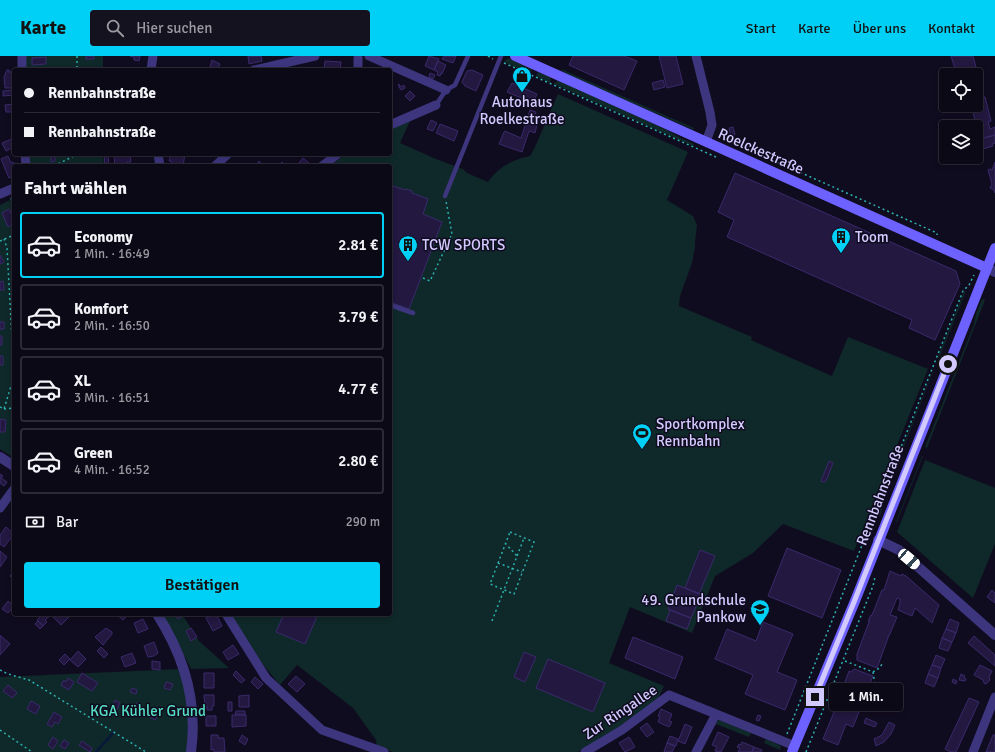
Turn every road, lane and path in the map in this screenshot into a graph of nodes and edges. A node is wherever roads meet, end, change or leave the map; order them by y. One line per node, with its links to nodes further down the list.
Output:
1 (22, 56): 11 (street)
2 (77, 56): 12 (path)
3 (153, 56): 13 (street)
4 (315, 56): 14 (street)
5 (369, 56): 16 (street)
6 (468, 56): 16 (lane)
7 (502, 56): 29 (lane)
8 (515, 56): 20 (main road, Roelckestraße)
9 (696, 56): 20 (street)
10 (357, 57): 15 (street)
11 (22, 68)
12 (77, 68)
13 (151, 68)
14 (263, 68)
15 (358, 68)
16 (446, 90): 17 (lane)
17 (436, 105): 18 (street)
18 (392, 124)
19 (721, 137): 33 (path)
20 (706, 142): 33 (main road, Roelckestraße)
21 (74, 156): 24 (path)
22 (226, 156): 25 (street)
23 (335, 156): 26 (street)
24 (58, 164)
25 (217, 164)
26 (325, 164)
27 (12, 189): 28 (street)
28 (0, 194)
29 (445, 196): 36 (path)
30 (12, 236): 31 (path)
31 (4, 239): 32 (path); 40 (path)
32 (0, 241)
33 (940, 247): 35 (main road, Roelckestraße)
34 (995, 248): 35 (main road, Rennbahnstraße)
35 (991, 270): 50 (main road, Rennbahnstraße)
36 (423, 278)
37 (970, 282): 52 (path)
38 (392, 305): 39 (lane)
39 (414, 313)
40 (12, 339)
41 (12, 383): 44 (path)
42 (0, 407): 44 (path)
43 (12, 408): 44 (path)
44 (4, 409)
45 (0, 458): 46 (street)
46 (12, 465)
47 (12, 492): 48 (street)
48 (0, 508)
49 (524, 538): 51 (path); 54 (path); 57 (path)
50 (878, 540): 65 (street); 75 (main road, Rennbahnstraße)
51 (505, 543): 54 (path); 55 (path)
52 (863, 546): 53 (path); 60 (path)
53 (866, 547)
54 (517, 556): 56 (path)
55 (498, 563): 56 (path); 59 (path)
56 (512, 568): 57 (path); 59 (path)
57 (522, 573): 59 (path)
58 (875, 575): 82 (path)
59 (504, 590): 64 (path)
60 (841, 596): 61 (path); 74 (path)
61 (847, 598)
62 (158, 616): 78 (street)
63 (227, 616): 79 (street)
64 (492, 621)
65 (995, 635)
66 (845, 661): 69 (path)
67 (884, 662): 69 (path)
68 (0, 670): 77 (path)
69 (873, 672): 70 (path)
70 (875, 685)
71 (995, 697): 83 (street)
72 (716, 714): 75 (street, Zur Ringallee); 80 (street, Zur Ringallee); 81 (street)
73 (0, 730): 76 (path)
74 (786, 738)
75 (793, 749)
76 (32, 752)
77 (146, 752)
78 (192, 752)
79 (384, 752)
80 (585, 752)
81 (696, 752)
82 (806, 752)
83 (973, 752)

